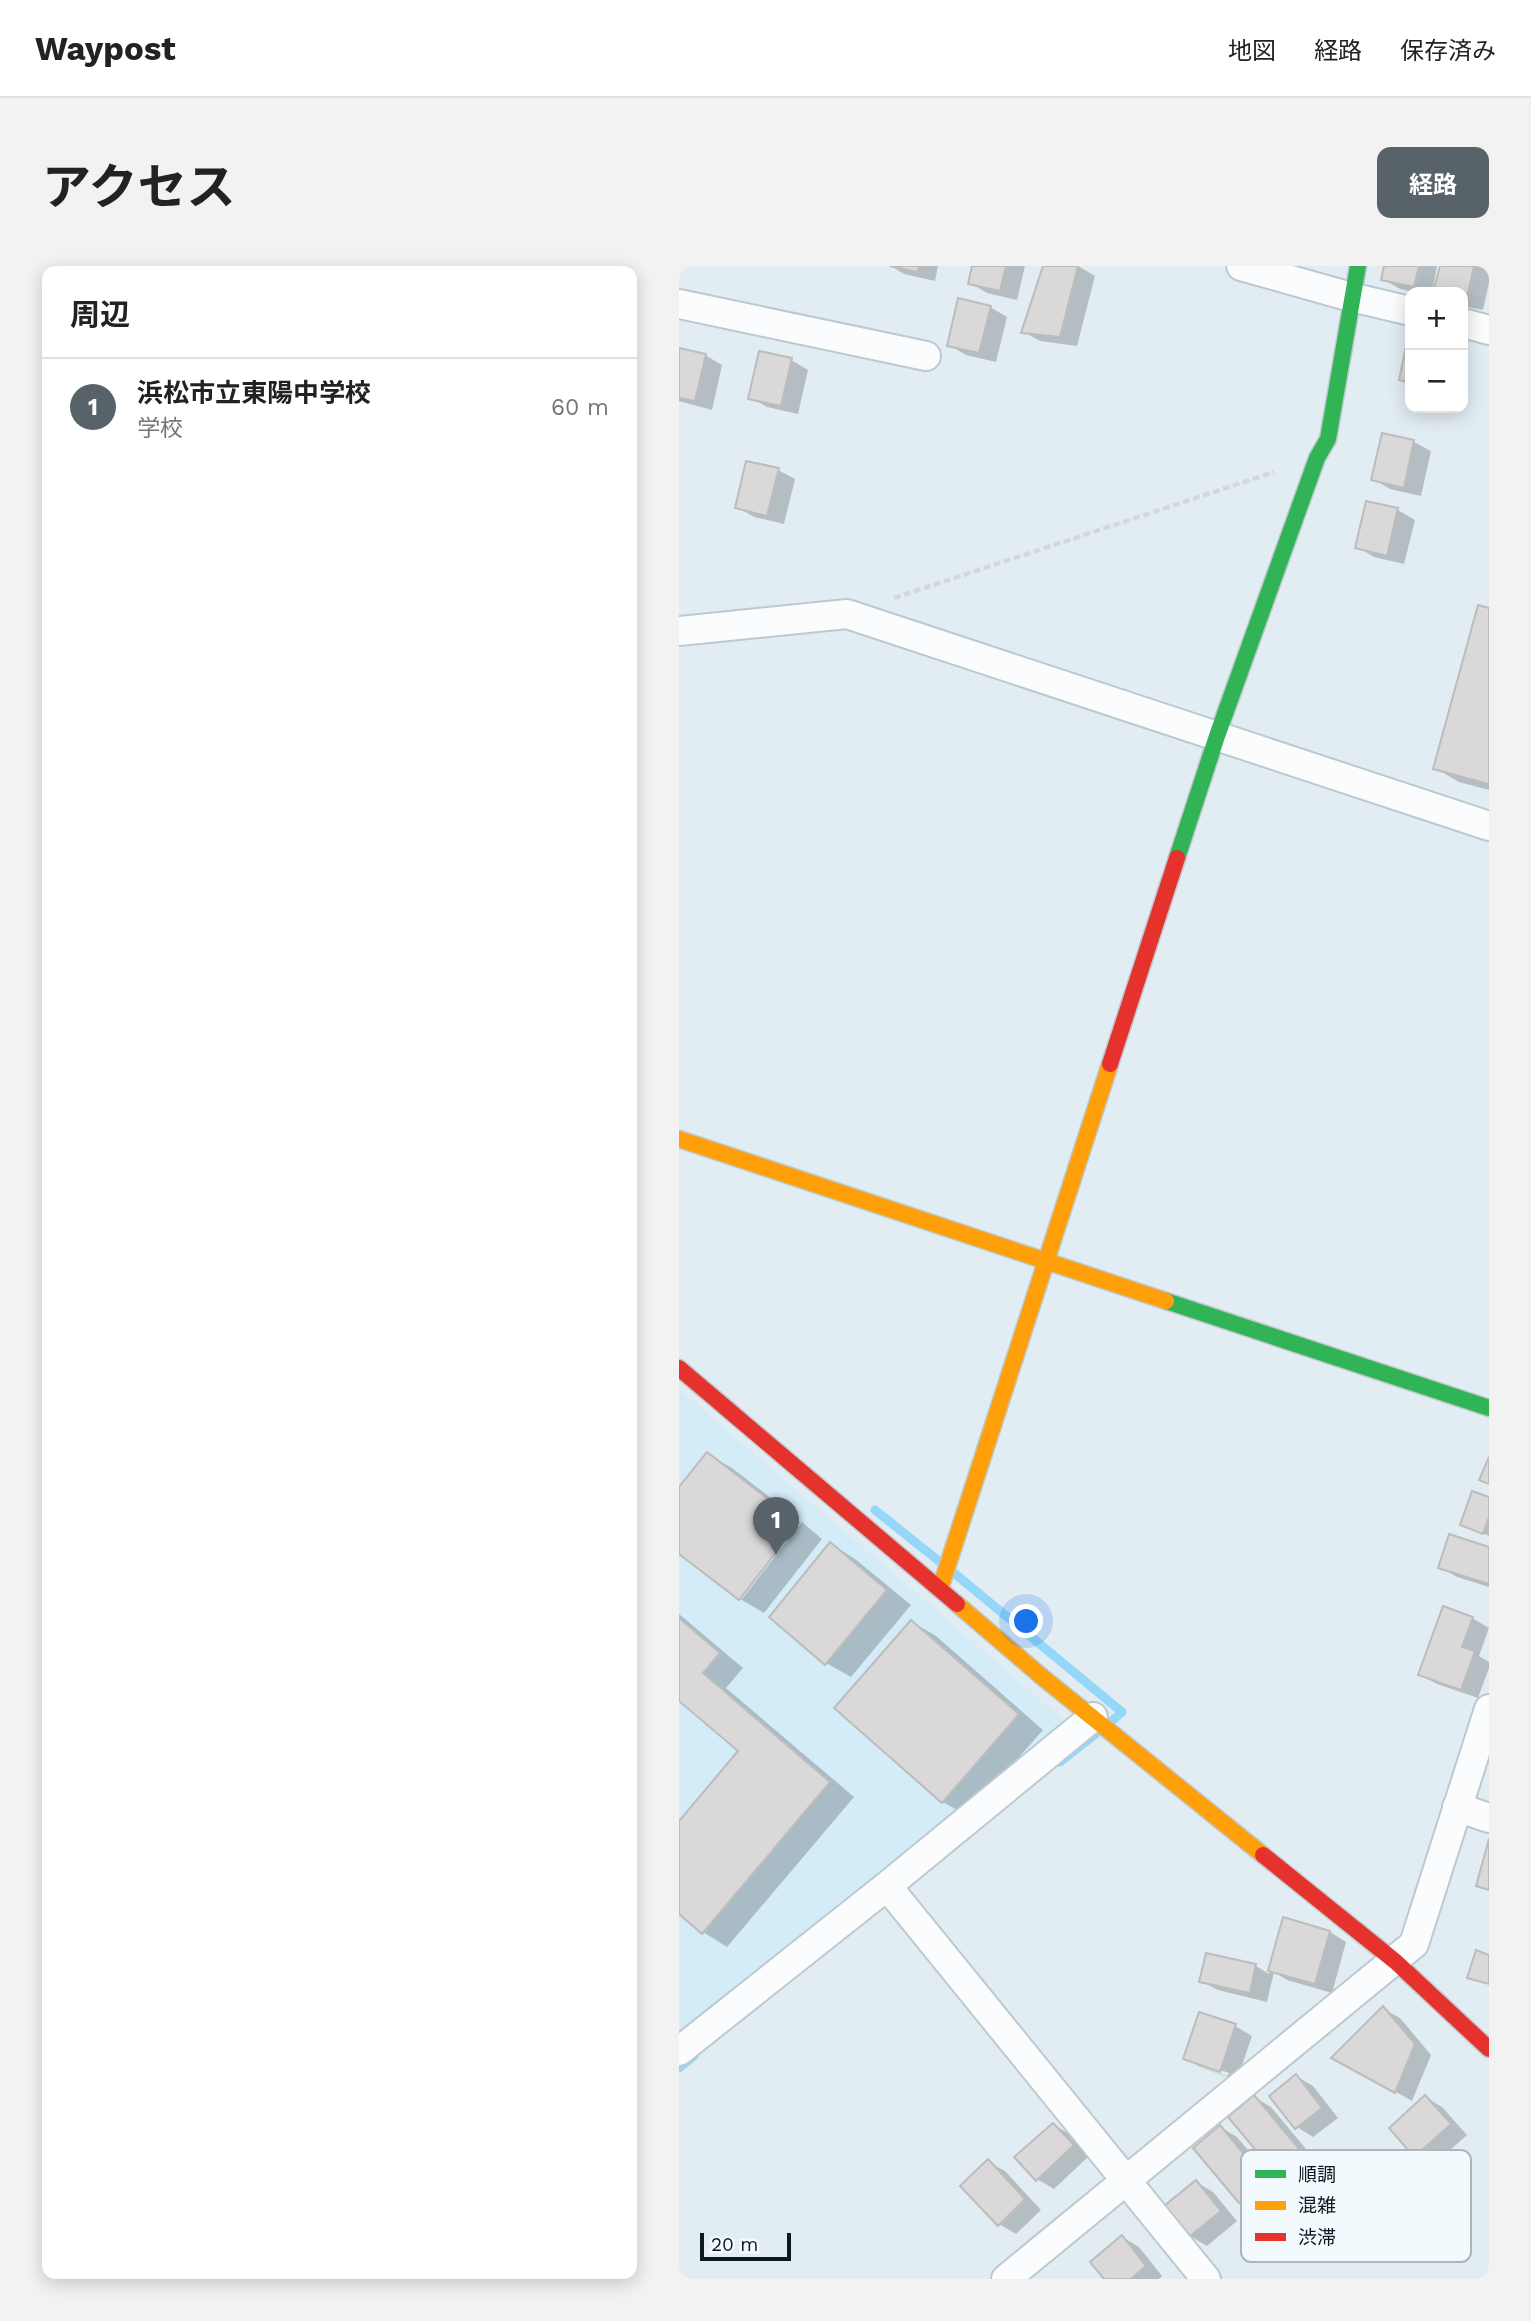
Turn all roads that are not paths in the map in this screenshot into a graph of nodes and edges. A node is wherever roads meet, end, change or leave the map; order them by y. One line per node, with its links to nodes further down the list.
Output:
1 (1241, 266): 3 (street)
2 (1358, 266): 3 (street)
3 (1351, 298): 5 (street); 10 (street)
4 (679, 304): 8 (street)
5 (1405, 310)
6 (1468, 324): 7 (street)
7 (1489, 330)
8 (926, 356)
9 (679, 631): 10 (street)
10 (1217, 736): 11 (street); 13 (street)
11 (1489, 826)
12 (679, 1139): 13 (street)
13 (1046, 1262): 15 (street); 16 (street)
14 (679, 1368): 16 (street)
15 (1489, 1408)
16 (940, 1589): 18 (street)
17 (1489, 1709): 19 (street)
18 (1093, 1717): 21 (street); 22 (street)
19 (1457, 1807): 20 (street); 22 (street)
20 (1489, 1818)
21 (887, 1886): 24 (street); 25 (street)
22 (1396, 1962): 23 (street); 25 (street)
23 (1489, 2049)
24 (679, 2051)
25 (1125, 2180): 26 (street); 27 (street)
26 (1006, 2279)
27 (1206, 2279)

